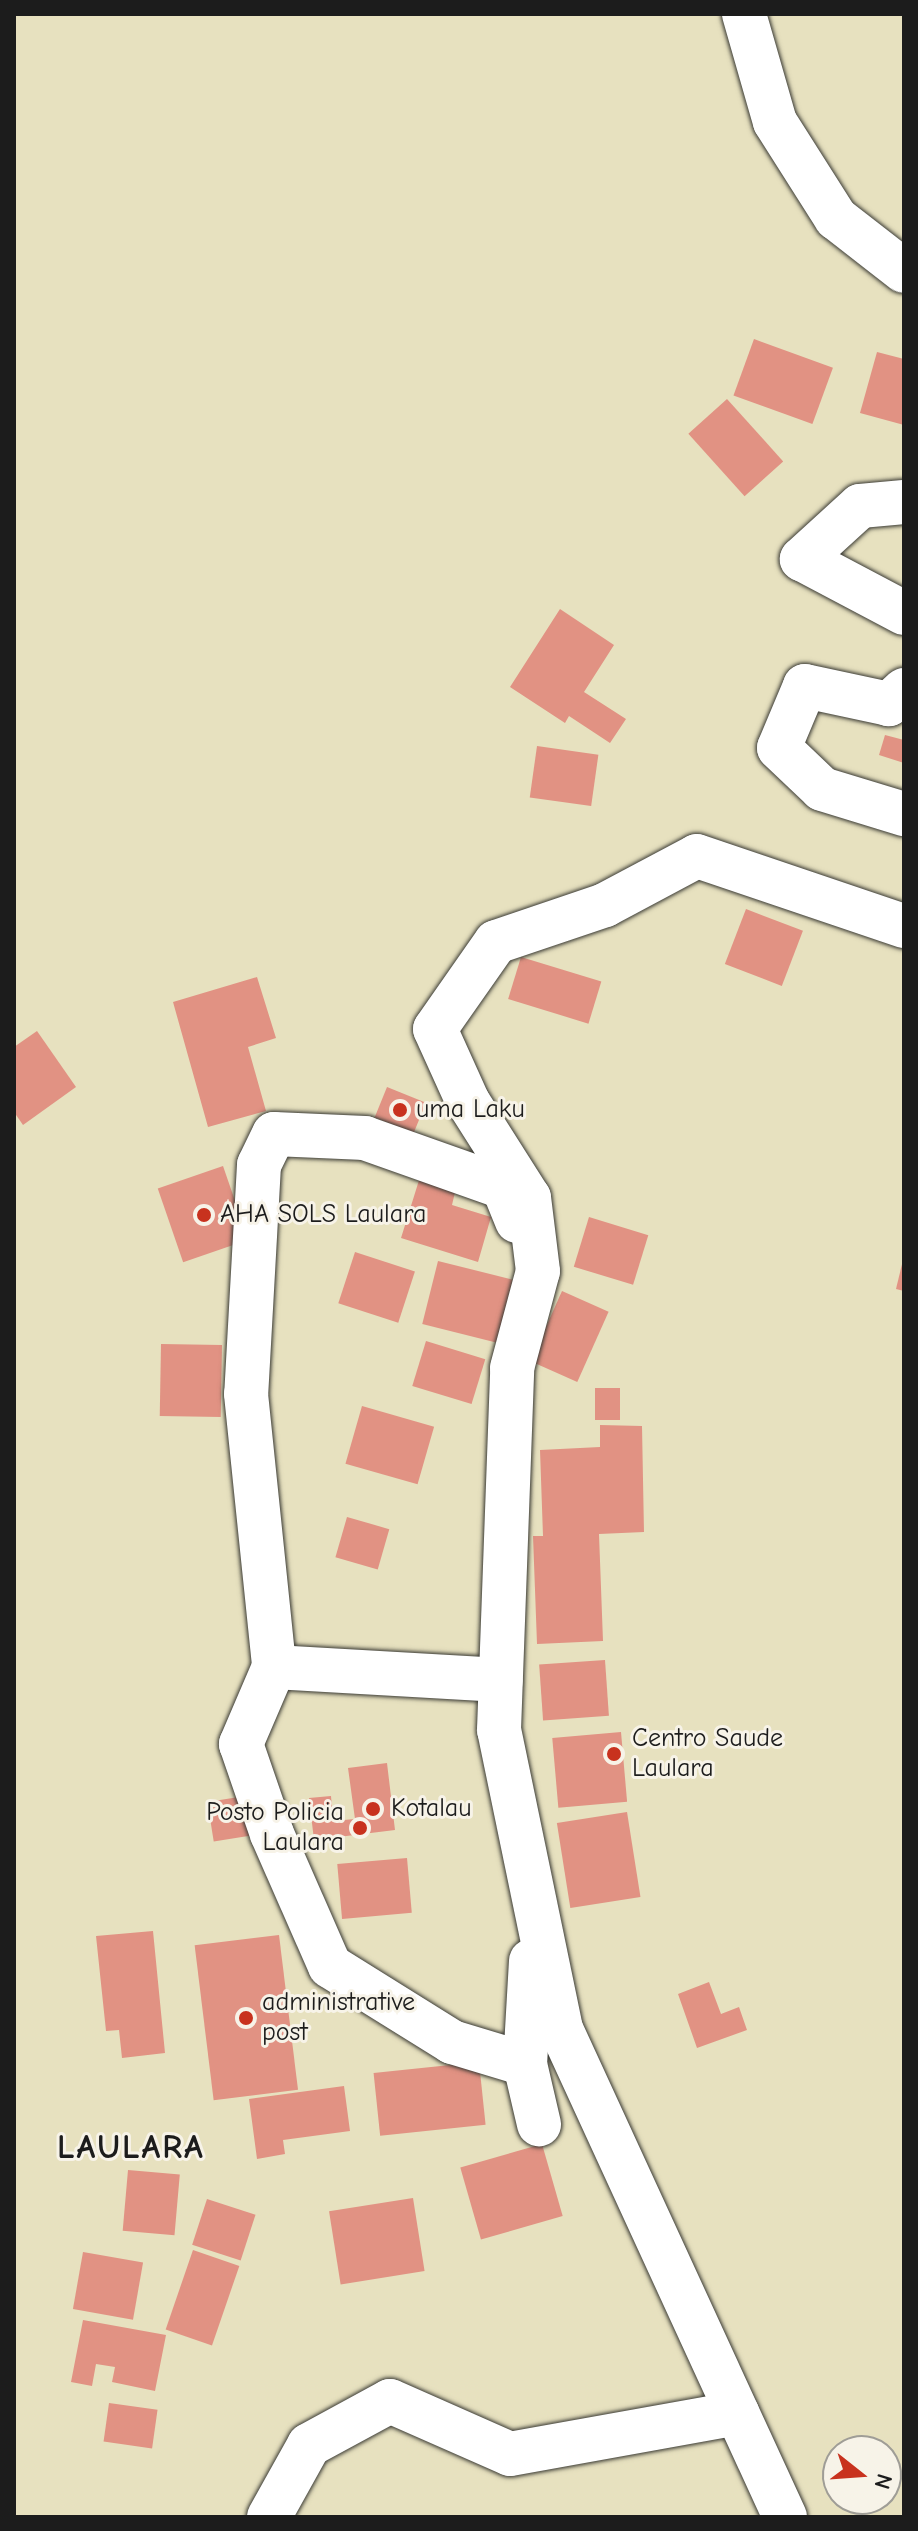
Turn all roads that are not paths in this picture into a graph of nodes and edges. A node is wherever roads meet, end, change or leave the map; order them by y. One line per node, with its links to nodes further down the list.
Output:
1 (744, 14): 2 (street)
2 (904, 271)
3 (904, 502): 4 (street)
4 (904, 613)
5 (904, 690): 6 (street)
6 (904, 814)
7 (904, 926): 8 (street)
8 (538, 1271): 9 (street); 10 (street)
9 (274, 1667): 10 (street); 12 (street)
10 (501, 1680): 11 (street)
11 (535, 1902): 12 (street); 14 (street)
12 (525, 2064): 13 (street)
13 (539, 2124)
14 (737, 2413): 15 (street); 16 (street)
15 (269, 2517)
16 (785, 2517)

